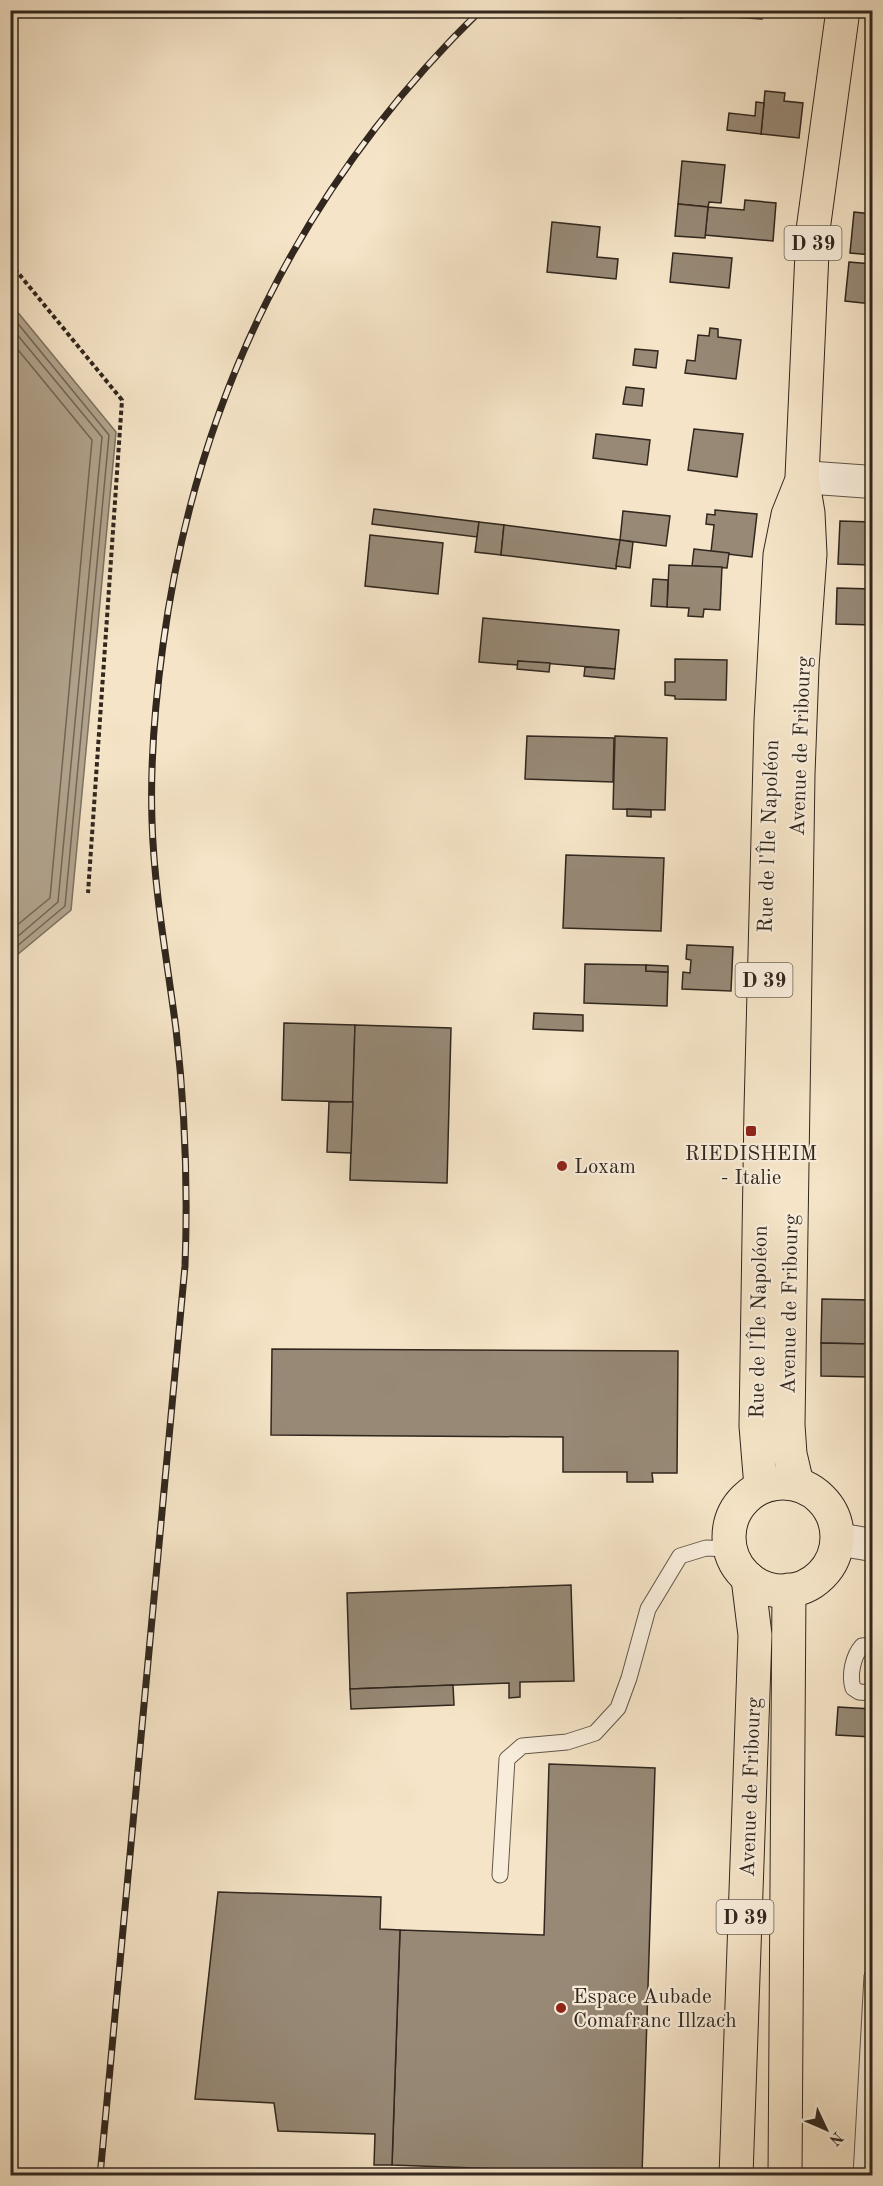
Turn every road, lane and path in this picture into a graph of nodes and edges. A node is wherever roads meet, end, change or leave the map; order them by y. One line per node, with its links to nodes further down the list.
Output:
1 (843, 10): 3 (main road, Avenue de Fribourg / D 39)
2 (10, 263): 5 (path)
3 (802, 477): 4 (street); 6 (main road, Avenue de Fribourg / D 39); 7 (main road, Rue de l'Île Napoléon / D 39)
4 (873, 482)
5 (88, 893)
6 (797, 1484): 7 (main road); 8 (main road)
7 (761, 1487): 10 (main road)
8 (837, 1539): 9 (street); 12 (main road)
9 (873, 1545)
10 (730, 1549): 11 (main road); 15 (lane)
11 (748, 1578): 12 (main road); 17 (main road, Avenue de Fribourg / D 39)
12 (789, 1590): 18 (main road, Avenue de Fribourg / D 39)
13 (873, 1645): 14 (lane)
14 (873, 1693)
15 (500, 1875)
16 (873, 1976): 19 (lane)
17 (735, 2175)
18 (785, 2175)
19 (861, 2175)

